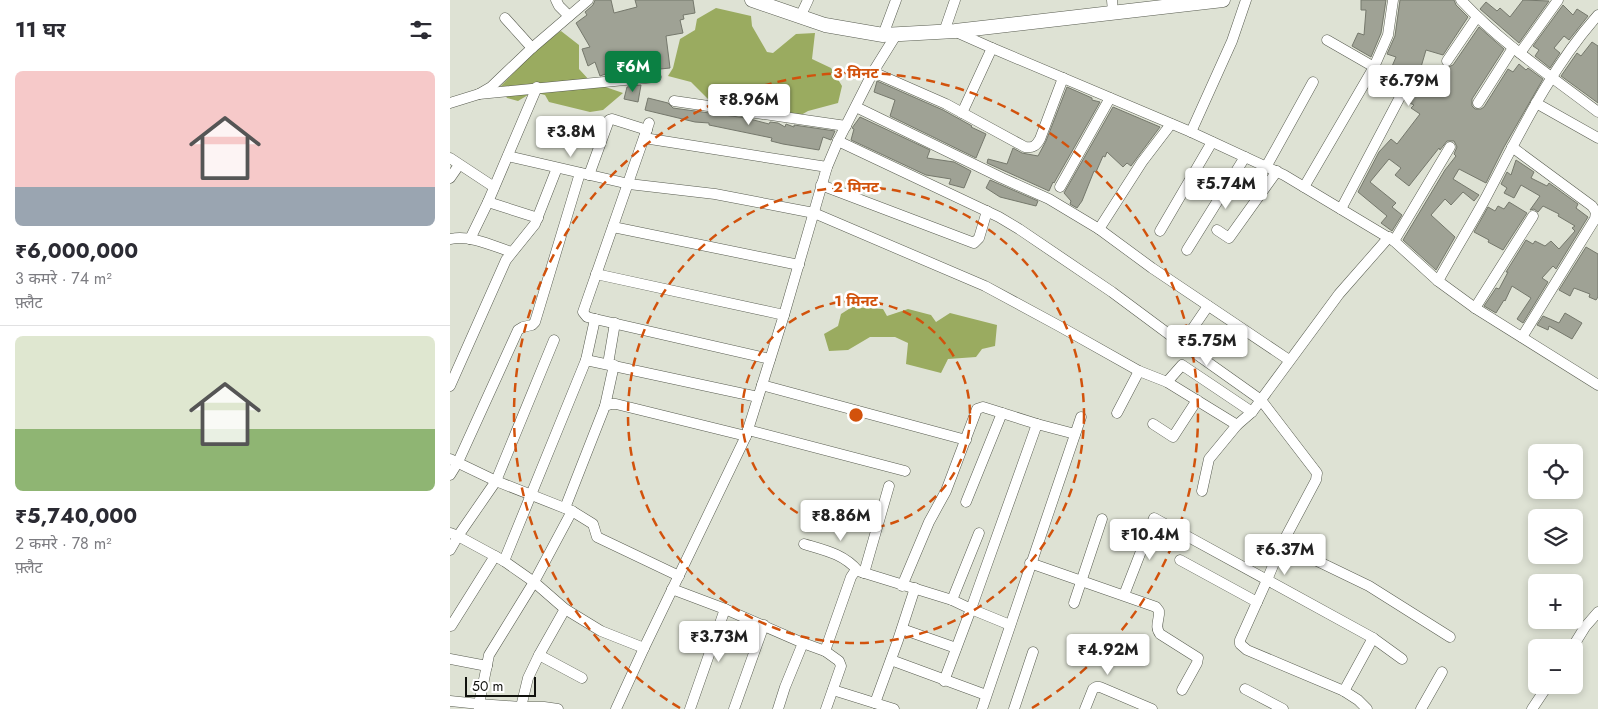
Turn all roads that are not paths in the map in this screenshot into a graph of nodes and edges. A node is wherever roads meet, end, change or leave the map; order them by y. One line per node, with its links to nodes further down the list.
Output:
1 (556, 0): 13 (street)
2 (588, 0): 13 (street)
3 (752, 0): 16 (street)
4 (808, 0): 16 (street)
5 (896, 0): 19 (street)
6 (955, 0): 18 (street)
7 (1224, 0): 12 (street)
8 (1246, 0): 44 (street)
9 (1393, 0): 25 (street)
10 (1461, 0): 14 (street)
11 (1558, 0): 23 (street)
12 (1113, 6): 18 (street)
13 (569, 16): 21 (street)
14 (1477, 17): 23 (street); 24 (street)
15 (505, 18): 21 (street)
16 (800, 18): 19 (street)
17 (1597, 18): 28 (street)
18 (949, 32): 19 (street); 22 (street)
19 (890, 35): 26 (street)
20 (1327, 40): 25 (street)
21 (532, 48): 32 (street)
22 (992, 48): 29 (street); 40 (street)
23 (1516, 50): 28 (street); 36 (street)
24 (1447, 62)
25 (1374, 67): 62 (street); 66 (street)
26 (873, 72): 38 (street); 40 (street)
27 (656, 77): 31 (street)
28 (1552, 77): 37 (street); 39 (street)
29 (1063, 78): 33 (street); 40 (street)
30 (1313, 82): 55 (street)
31 (537, 87): 32 (street); 50 (street)
32 (479, 94): 35 (street)
33 (1110, 98): 41 (street); 63 (street)
34 (674, 101): 42 (street)
35 (450, 103)
36 (1478, 103)
37 (1536, 103): 45 (street); 49 (street)
38 (856, 107): 42 (street); 72 (street)
39 (1598, 112)
40 (962, 113)
41 (1171, 124): 44 (street); 72 (street)
42 (846, 126): 46 (street)
43 (647, 130): 54 (street); 58 (street); 60 (street)
44 (1191, 132): 47 (street)
45 (1598, 138)
46 (838, 141): 54 (street); 67 (street)
47 (1212, 142): 51 (street); 74 (street)
48 (1450, 147): 77 (street)
49 (1512, 147): 83 (street); 89 (street)
50 (508, 156): 56 (street); 64 (street)
51 (1245, 157): 55 (street); 79 (street)
52 (450, 158): 53 (street)
53 (460, 165): 59 (street); 64 (street)
54 (827, 167): 61 (street)
55 (1266, 167): 57 (street)
56 (557, 168): 58 (street); 70 (street)
57 (1276, 171): 62 (street); 73 (street)
58 (584, 174): 60 (street); 115 (street)
59 (450, 178)
60 (629, 184): 68 (street); 71 (street)
61 (821, 184): 67 (street); 68 (street)
62 (1304, 186): 66 (street)
63 (1060, 187)
64 (494, 188): 65 (street)
65 (488, 202): 70 (street); 76 (street)
66 (1341, 209): 77 (street)
67 (987, 211): 91 (street)
68 (814, 213): 81 (street); 96 (street)
69 (1533, 216): 85 (street)
70 (538, 218): 80 (street)
71 (613, 228): 81 (street); 82 (street)
72 (1099, 229): 84 (street)
73 (1217, 230)
74 (1160, 231)
75 (453, 239): 76 (street); 78 (street)
76 (470, 239): 80 (street)
77 (1391, 239): 83 (street); 94 (street)
78 (450, 250)
79 (1187, 250)
80 (511, 252): 100 (street)
81 (798, 265): 86 (street)
82 (596, 274): 86 (street); 87 (street)
83 (1438, 281): 85 (street)
84 (1208, 306): 91 (street); 94 (street)
85 (1474, 308): 89 (street)
86 (784, 315): 92 (street)
87 (595, 319): 88 (street); 93 (street)
88 (615, 323): 92 (street); 95 (street)
89 (1522, 337): 99 (street)
90 (554, 340): 118 (street)
91 (1182, 344): 103 (street)
92 (770, 359): 98 (street)
93 (586, 360): 95 (street); 121 (street)
94 (1289, 360): 103 (street)
95 (611, 364): 101 (street); 104 (street)
96 (1139, 371): 97 (street); 107 (street)
97 (1167, 382): 102 (street); 105 (street)
98 (762, 385): 101 (street); 114 (street)
99 (1598, 385)
100 (450, 386)
101 (758, 398): 112 (street)
102 (1197, 400): 110 (street); 111 (street)
103 (1261, 400): 105 (street); 128 (street)
104 (605, 406): 112 (street); 123 (street)
105 (1252, 412): 111 (street)
106 (1002, 413): 109 (street); 114 (street); 122 (street)
107 (1117, 413)
108 (1080, 417): 113 (street)
109 (1037, 424): 113 (street); 147 (street)
110 (1153, 424)
111 (1237, 425): 120 (street)
112 (747, 433): 116 (street); 134 (street)
113 (1075, 434): 132 (street)
114 (966, 440): 138 (street)
115 (454, 460): 117 (street); 118 (street)
116 (905, 470)
117 (450, 475)
118 (496, 481): 121 (street); 126 (street)
119 (889, 486): 133 (street)
120 (1202, 491)
121 (532, 494): 123 (street); 130 (street)
122 (966, 502)
123 (569, 510): 134 (street); 137 (street)
124 (1102, 519): 135 (street)
125 (979, 533): 142 (street)
126 (454, 534): 129 (street); 130 (street)
127 (804, 544): 133 (street)
128 (1282, 544): 136 (street); 153 (street)
129 (450, 550)
130 (499, 558): 137 (street); 151 (street)
131 (1180, 560): 143 (street)
132 (1030, 563): 135 (street); 150 (street)
133 (861, 572): 138 (street); 159 (street)
134 (678, 576): 140 (street)
135 (1081, 580): 141 (street); 144 (street)
136 (1268, 580): 141 (street); 143 (street); 154 (street)
137 (534, 582): 146 (street); 165 (street)
138 (902, 586): 139 (street)
139 (915, 588): 142 (street); 152 (street)
140 (672, 589): 145 (street); 157 (street)
141 (1124, 595): 171 (street)
142 (952, 600): 147 (street)
143 (1257, 602): 172 (street)
144 (1074, 603)
145 (725, 608): 149 (street); 181 (street)
146 (565, 609): 157 (street); 161 (street)
147 (970, 609): 150 (street); 158 (street)
148 (1598, 612): 155 (street)
149 (764, 625): 156 (street); 182 (street)
150 (1010, 625): 174 (street)
151 (451, 626)
152 (902, 629): 158 (street); 164 (street)
153 (1450, 637)
154 (1373, 638): 162 (street); 172 (street)
155 (1578, 639)
156 (803, 643): 159 (street); 183 (street)
157 (644, 648): 180 (street)
158 (956, 648): 168 (street)
159 (826, 651): 170 (street)
160 (1033, 652): 187 (street)
161 (539, 654): 167 (street); 178 (street)
162 (1402, 658)
163 (450, 659): 165 (street)
164 (891, 660): 168 (street); 176 (street)
165 (487, 666): 177 (street)
166 (1442, 672): 192 (street)
167 (582, 678)
168 (944, 681): 174 (street)
169 (1245, 689): 190 (street)
170 (833, 690): 176 (street); 184 (street)
171 (1182, 690)
172 (1344, 691): 191 (street)
173 (1542, 694): 193 (street)
174 (986, 695): 186 (street)
175 (450, 700): 177 (street)
176 (875, 703): 185 (street)
177 (479, 706): 178 (street)
178 (521, 708): 179 (street)
179 (558, 709)
180 (616, 709)
181 (690, 709)
182 (734, 709)
183 (778, 709)
184 (826, 709)
185 (894, 709)
186 (982, 709)
187 (1014, 709)
188 (1085, 709): 189 (street)
189 (1152, 709)
190 (1283, 709)
191 (1367, 709)
192 (1422, 709)
193 (1532, 709)

